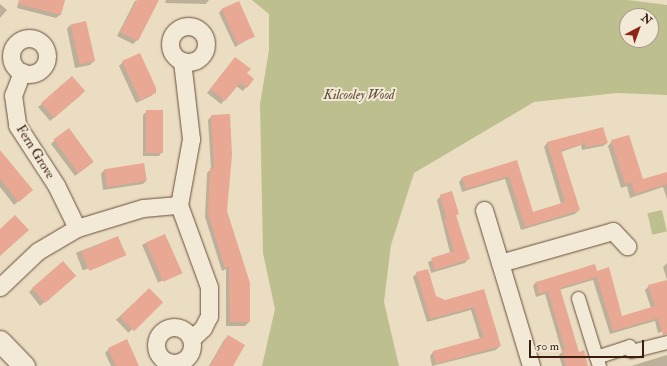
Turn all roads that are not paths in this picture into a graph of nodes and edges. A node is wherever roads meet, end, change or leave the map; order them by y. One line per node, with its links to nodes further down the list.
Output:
1 (182, 61): 3 (street)
2 (22, 72): 5 (street, Fern Grove)
3 (179, 205): 5 (street); 10 (street)
4 (484, 210): 7 (street)
5 (77, 228): 8 (street)
6 (627, 246): 7 (street)
7 (500, 263): 15 (street)
8 (0, 287)
9 (578, 298): 13 (street)
10 (191, 340)
11 (0, 341): 14 (street)
12 (667, 342): 13 (street)
13 (597, 361)
14 (24, 366)
15 (531, 366)

